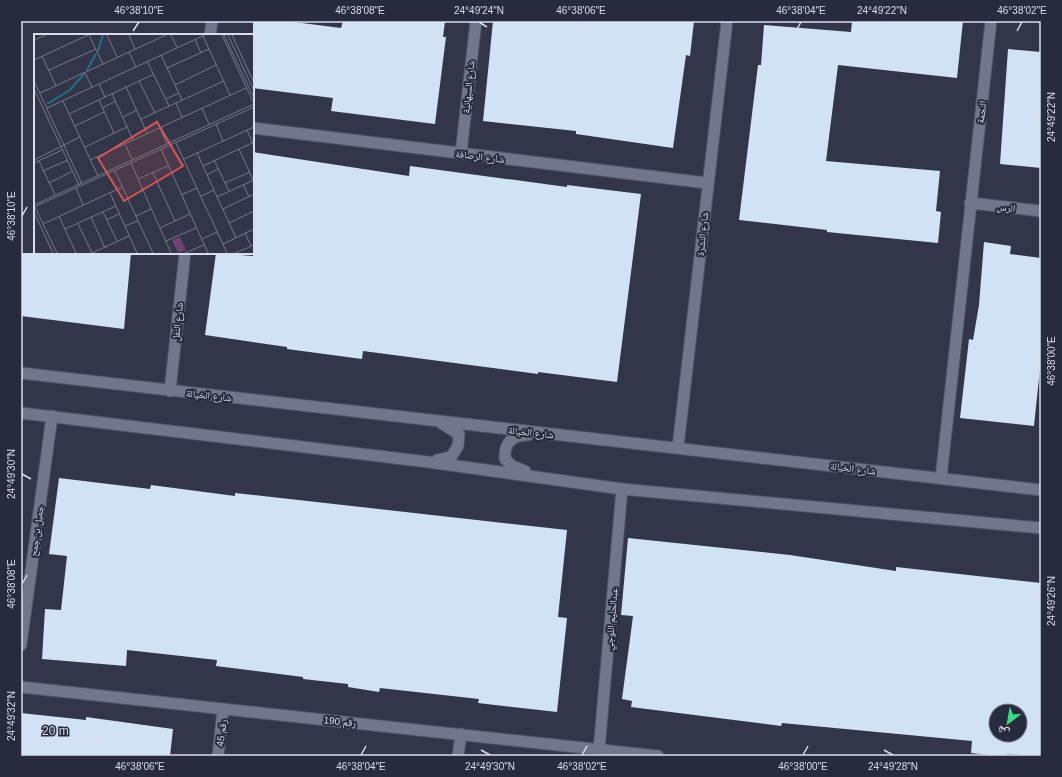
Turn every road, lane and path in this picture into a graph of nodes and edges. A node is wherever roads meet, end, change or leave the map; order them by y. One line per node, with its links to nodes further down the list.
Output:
1 (212, 21): 5 (street)
2 (476, 21): 7 (street, شارع السبهانية)
3 (727, 21): 8 (street, شارع النشرة)
4 (991, 21): 9 (street, النجمة)
5 (210, 34)
6 (254, 128): 7 (street, شارع الرصافة)
7 (461, 153): 8 (street, شارع الرصافة)
8 (707, 183): 18 (street, شارع النشرة)
9 (970, 203): 10 (street, الرس); 21 (street, النجمة)
10 (1041, 211)
11 (185, 254): 13 (street, شارع النفل)
12 (21, 373): 13 (street, شارع الخيالة)
13 (170, 391): 16 (street, شارع الخيالة)
14 (21, 413): 15 (street)
15 (52, 416): 19 (street); 25 (street, جميل بن جمح)
16 (435, 421): 17 (street, شارع الخيالة); 19 (street)
17 (555, 434): 18 (street, شارع الخيالة); 20 (street)
18 (678, 447): 21 (street, شارع الخيالة)
19 (428, 462): 20 (street)
20 (534, 476): 22 (street)
21 (941, 478): 23 (street, شارع الخيالة)
22 (622, 488): 24 (street); 29 (street, عبدالحليم اللوجي)
23 (1041, 490)
24 (1041, 528)
25 (21, 645)
26 (21, 687): 27 (street, رقم 190)
27 (223, 709): 28 (street, رقم 190); 30 (street, رقم 45)
28 (461, 734): 29 (street, رقم 190); 31 (street)
29 (599, 750): 32 (street, رقم 190)
30 (218, 756)
31 (458, 756)
32 (658, 756)

